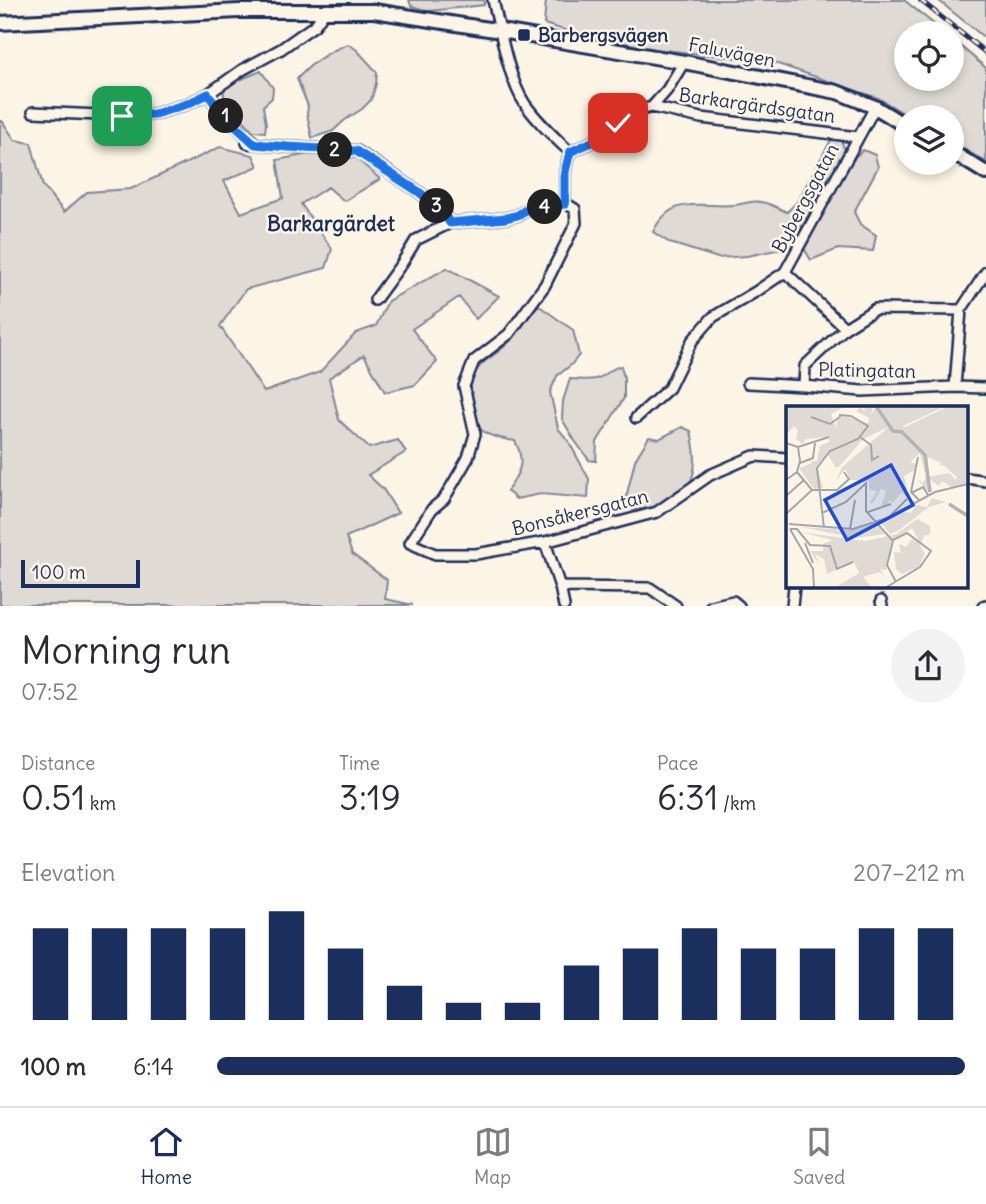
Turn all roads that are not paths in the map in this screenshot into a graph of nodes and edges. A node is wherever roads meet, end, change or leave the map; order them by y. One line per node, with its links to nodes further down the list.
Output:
1 (493, 0): 4 (street)
2 (325, 11): 3 (street, Faluvägen); 4 (street, Faluvägen); 6 (street)
3 (0, 23)
4 (501, 31): 5 (street, Faluvägen); 12 (street)
5 (684, 62): 7 (street, Barkargärdsgatan); 8 (street, Faluvägen)
6 (208, 94): 9 (street); 16 (street)
7 (652, 107): 11 (street, Barkargärdsgatan); 12 (street, Barkargärdsgatan)
8 (875, 107): 10 (street, Faluvägen); 11 (street, Bybergsgatan)
9 (33, 112)
10 (894, 119)
11 (858, 137): 17 (street, Bybergsgatan)
12 (570, 152): 15 (street)
13 (964, 159): 14 (street)
14 (986, 173)
15 (565, 204): 16 (street); 30 (street, Bonsåkersgatan)
16 (450, 223): 19 (street)
17 (785, 272): 21 (street); 26 (street, Bybergsgatan)
18 (986, 272): 20 (street)
19 (375, 300)
20 (961, 310): 21 (street); 24 (street)
21 (845, 328): 23 (street)
22 (748, 383): 23 (street, Platingatan)
23 (804, 386): 24 (street, Platingatan)
24 (955, 387): 25 (street, Platingatan)
25 (986, 388)
26 (636, 418)
27 (786, 458): 30 (street, Bonsåkersgatan)
28 (968, 478): 29 (street)
29 (986, 481)
30 (545, 542): 31 (street)
31 (560, 587): 33 (street); 34 (street)
32 (794, 588): 37 (street)
33 (564, 606)
34 (676, 606)
35 (710, 606): 36 (street)
36 (739, 606)
37 (792, 606)

